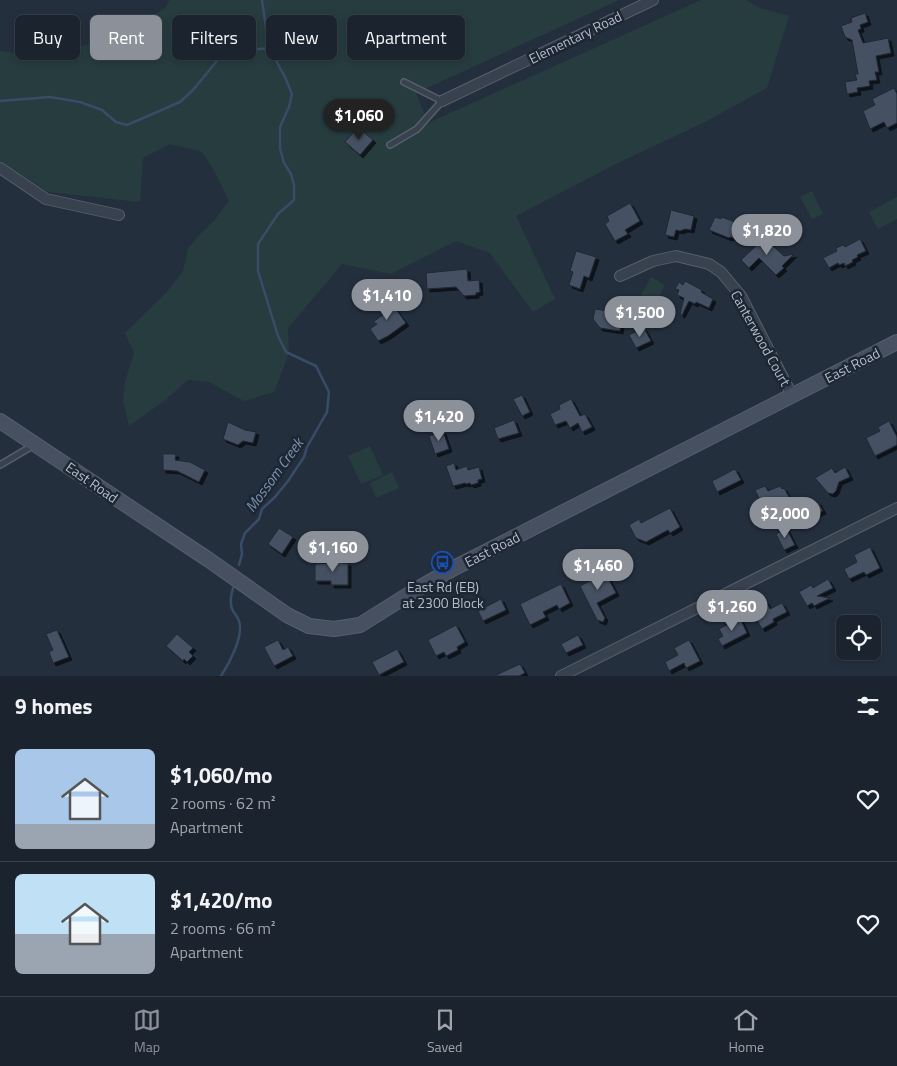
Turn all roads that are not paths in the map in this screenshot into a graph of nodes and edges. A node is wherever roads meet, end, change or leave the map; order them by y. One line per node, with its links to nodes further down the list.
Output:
1 (653, 0): 3 (street, Elementary Road)
2 (404, 82): 3 (lane)
3 (442, 101): 4 (lane)
4 (390, 144)
5 (0, 168): 6 (street)
6 (119, 215)
7 (620, 276): 9 (street, Canterwood Court)
8 (897, 342): 9 (main road, East Road)
9 (792, 395): 11 (main road, East Road)
10 (0, 421): 11 (main road, East Road)
11 (37, 444): 12 (lane)
12 (0, 465)
13 (897, 508): 14 (street)
14 (561, 676)

